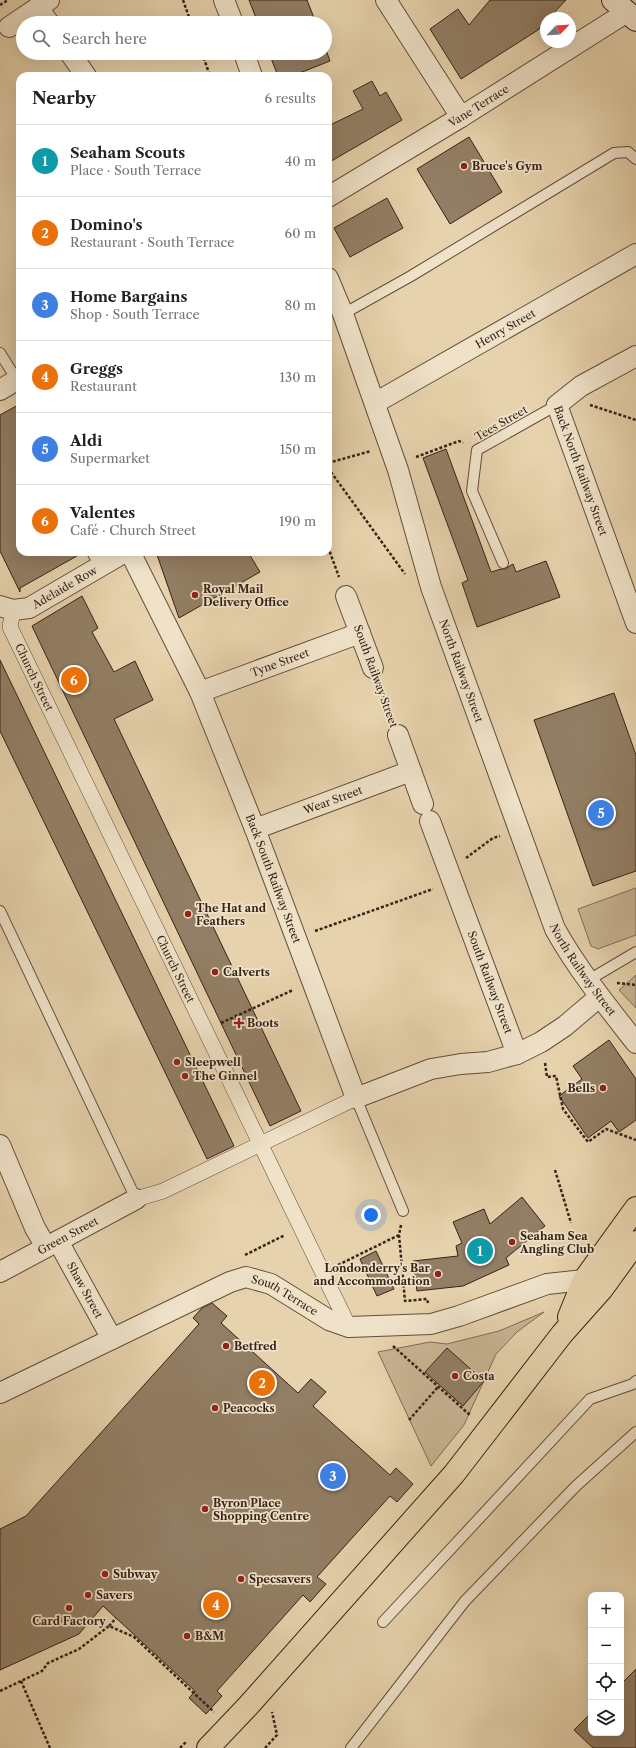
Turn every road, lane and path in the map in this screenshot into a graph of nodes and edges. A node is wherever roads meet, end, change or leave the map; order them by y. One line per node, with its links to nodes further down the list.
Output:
1 (8, 0): 5 (path)
2 (183, 0): 9 (path)
3 (224, 0): 10 (street)
4 (386, 0): 19 (street)
5 (0, 5)
6 (45, 10): 8 (street)
7 (625, 11): 19 (street, Vane Terrace)
8 (32, 16)
9 (189, 16)
10 (230, 16)
11 (16, 24): 12 (street)
12 (9, 27)
13 (75, 60): 16 (street)
14 (204, 60): 17 (path)
15 (246, 60): 18 (street)
16 (83, 72)
17 (209, 72)
18 (251, 72)
19 (461, 117): 21 (street, Vane Terrace)
20 (636, 159): 24 (lane)
21 (332, 195)
22 (636, 254): 30 (street, Henry Street)
23 (332, 288): 24 (street, North Railway Street)
24 (343, 314): 30 (street, North Railway Street)
25 (0, 353): 27 (lane)
26 (636, 356): 31 (street, Back North Railway Street)
27 (16, 376)
28 (16, 380): 29 (street)
29 (0, 390)
30 (375, 403): 58 (street, North Railway Street)
31 (557, 405): 32 (path); 34 (lane, Tees Street); 46 (street, Back North Railway Street)
32 (636, 420)
33 (377, 450): 36 (path)
34 (477, 450): 35 (path); 42 (lane, Tees Street)
35 (412, 459)
36 (332, 462)
37 (332, 474): 43 (path)
38 (110, 556): 41 (street, Adelaide Row)
39 (132, 556): 49 (street, Back South Railway Street)
40 (331, 556): 44 (path)
41 (96, 560): 45 (street, Adelaide Row)
42 (504, 563)
43 (406, 576)
44 (346, 596): 47 (street, South Railway Street)
45 (6, 608): 61 (street, Church Street)
46 (636, 623)
47 (360, 633): 48 (street, South Railway Street); 49 (street, Tyne Street)
48 (373, 668): 50 (path, South Railway Street)
49 (200, 692): 52 (street, Back South Railway Street)
50 (398, 735): 51 (street, South Railway Street)
51 (411, 771): 52 (street, Wear Street); 54 (street, South Railway Street)
52 (255, 829): 56 (street, Back South Railway Street)
53 (503, 834): 54 (path)
54 (450, 877): 56 (path); 63 (street, South Railway Street)
55 (0, 912): 70 (lane)
56 (296, 938): 59 (street, Back South Railway Street)
57 (636, 952): 58 (lane)
58 (587, 981): 60 (street, North Railway Street)
59 (313, 982): 61 (path); 65 (street, Back South Railway Street)
60 (599, 997): 62 (street, North Railway Street); 63 (street)
61 (205, 1030): 67 (street, Church Street)
62 (636, 1043)
63 (517, 1054): 65 (street)
64 (544, 1058): 66 (path)
65 (356, 1098): 67 (street); 72 (lane, Back South Railway Street)
66 (636, 1140)
67 (261, 1144): 70 (street); 74 (street, Church Street)
68 (0, 1145): 77 (street, Shaw Street)
69 (555, 1170): 73 (path)
70 (136, 1199): 77 (street, Green Street)
71 (636, 1208): 81 (main road)
72 (403, 1211): 75 (path)
73 (571, 1223)
74 (301, 1228): 78 (path); 80 (street, Church Street)
75 (399, 1235): 80 (path); 82 (path)
76 (636, 1242): 84 (main road)
77 (52, 1244): 79 (street, Green Street); 85 (street, Shaw Street)
78 (242, 1257)
79 (0, 1272)
80 (322, 1272): 83 (street, Church Street)
81 (584, 1280): 82 (street, South Terrace); 84 (main road)
82 (431, 1324): 83 (street, South Terrace)
83 (349, 1327): 85 (street, South Terrace)
84 (562, 1334): 103 (main road)
85 (112, 1339): 91 (street, South Terrace)
86 (399, 1345): 87 (path)
87 (392, 1346): 88 (path); 90 (path)
88 (387, 1347)
89 (636, 1381): 96 (lane)
90 (438, 1387): 92 (path); 93 (path)
91 (0, 1393)
92 (472, 1417)
93 (409, 1420)
94 (636, 1432): 105 (lane)
95 (116, 1618): 97 (path)
96 (383, 1622)
97 (109, 1626): 98 (path); 100 (path)
98 (21, 1681): 99 (path); 102 (path)
99 (0, 1691)
100 (214, 1713)
101 (278, 1735): 104 (path)
102 (50, 1748)
103 (208, 1748)
104 (266, 1748)
105 (351, 1748)

